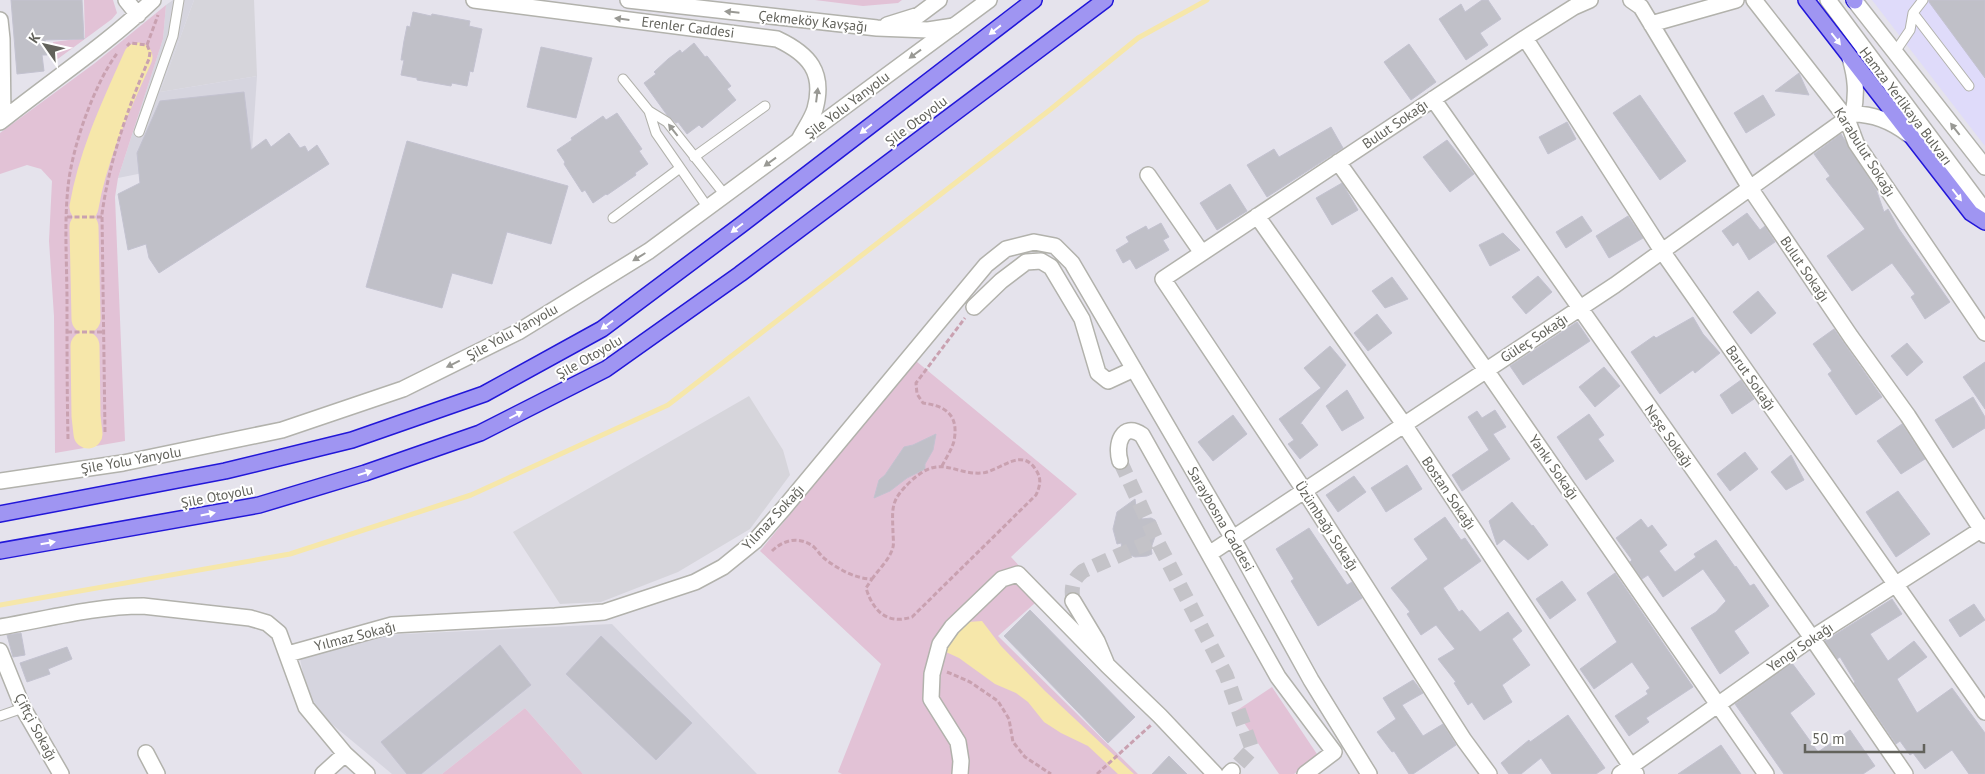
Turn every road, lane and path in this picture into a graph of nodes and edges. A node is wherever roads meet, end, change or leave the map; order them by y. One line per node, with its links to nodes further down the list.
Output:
1 (126, 0): 19 (street)
2 (179, 0): 35 (lane)
3 (474, 0): 37 (street, Erenler Caddesi, one-way to 3)
4 (628, 0): 23 (street, Çekmeköy Kavşağı, one-way to 4)
5 (939, 0): 23 (street)
6 (989, 0): 22 (street, Çekmeköy Kavşağı)
7 (1034, 0): 72 (highway, Şile Otoyolu, one-way to 72)
8 (1105, 0): 75 (highway, Şile Otoyolu, one-way to 8)
9 (1590, 0): 24 (street, Bulut Sokağı)
10 (1630, 0): 21 (street, Bulut Sokağı)
11 (1736, 0): 21 (street)
12 (1754, 0): 33 (street, Karabulut Sokağı)
13 (1806, 0): 27 (highway, one-way to 27)
14 (1828, 0): 48 (street, Hamza Yerlikaya Bulvarı)
15 (1854, 0): 26 (street, Hamza Yerlikaya Bulvarı)
16 (1923, 0): 18 (lane)
17 (157, 4): 19 (street); 25 (path)
18 (1913, 13): 26 (lane); 29 (lane)
19 (138, 15): 34 (street)
20 (0, 20): 34 (street)
21 (1651, 24): 45 (street, Bulut Sokağı)
22 (954, 26): 23 (street, Çekmeköy Kavşağı); 37 (street, Şile Yolu Yanyolu, one-way to 37)
23 (877, 28)
24 (1525, 38): 30 (street, Bulut Sokağı); 54 (street, Barut Sokağı)
25 (147, 45): 49 (path); 51 (path)
26 (1895, 52): 42 (street, Hamza Yerlikaya Bulvarı, one-way to 26)
27 (1850, 57): 33 (street); 36 (highway)
28 (623, 79): 32 (lane)
29 (1969, 86)
30 (1433, 99): 41 (street, Bulut Sokağı); 59 (street, Neşe Sokağı)
31 (765, 106): 40 (lane)
32 (649, 111): 38 (lane, one-way to 32); 39 (lane)
33 (1850, 116): 36 (street); 45 (street, Güleç Sokağı); 62 (street, Karabulut Sokağı)
34 (1, 120)
35 (139, 132)
36 (1913, 139): 53 (highway, one-way to 53)
37 (799, 140): 46 (street, Şile Yolu Yanyolu, one-way to 46)
38 (686, 147): 39 (lane); 40 (lane)
39 (673, 157): 43 (lane)
40 (694, 158): 46 (lane)
41 (1338, 162): 50 (street, Bulut Sokağı); 64 (street, Yankı Sokağı)
42 (1985, 167)
43 (680, 168): 47 (lane); 52 (lane)
44 (1148, 175): 55 (street)
45 (1750, 188): 54 (street, Güleç Sokağı); 73 (street, Bulut Sokağı)
46 (725, 196): 47 (street, Şile Yolu Yanyolu)
47 (708, 208): 70 (street, Şile Yolu Yanyolu, one-way to 70)
48 (1985, 211)
49 (67, 216): 51 (path); 60 (path)
50 (1257, 216): 55 (street, Bulut Sokağı); 65 (street, Bostan Sokağı)
51 (102, 217): 61 (path)
52 (613, 218)
53 (1985, 222)
54 (1662, 251): 59 (street, Güleç Sokağı); 79 (street, Barut Sokağı)
55 (1202, 252): 57 (street, Bulut Sokağı)
56 (1072, 263): 63 (street, Saraybosna Caddesi); 84 (street, Yılmaz Sokağı)
57 (1162, 279): 71 (street, Üzümbağı Sokağı)
58 (974, 307): 63 (street); 69 (path)
59 (1579, 308): 64 (street, Güleç Sokağı); 82 (street, Neşe Sokağı)
60 (67, 332): 61 (path); 67 (path)
61 (105, 332): 66 (path)
62 (1985, 333)
63 (1134, 369): 74 (street, Saraybosna Caddesi)
64 (1486, 370): 65 (street, Güleç Sokağı); 87 (street, Yankı Sokağı)
65 (1403, 423): 71 (street, Güleç Sokağı); 94 (street, Bostan Sokağı)
66 (105, 432)
67 (68, 439)
68 (1120, 461): 77 (street)
69 (942, 466): 78 (path); 78 (path)
70 (0, 480)
71 (1304, 490): 74 (street, Güleç Sokağı); 105 (street, Üzümbağı Sokağı)
72 (0, 514)
73 (1984, 531): 79 (street, Yengi Sokağı)
74 (1232, 537): 77 (street, Güleç Sokağı); 104 (street, Saraybosna Caddesi)
75 (0, 551)
76 (772, 551): 78 (path)
77 (1209, 554): 103 (street)
78 (872, 579)
79 (1896, 584): 82 (street, Yengi Sokağı); 89 (street, Barut Sokağı)
80 (1073, 601): 85 (street)
81 (0, 627): 84 (street)
82 (1812, 638): 87 (street, Yengi Sokağı); 107 (street, Neşe Sokağı)
83 (0, 651): 88 (street, Çiftçi Sokağı)
84 (288, 654): 93 (street)
85 (1107, 665): 86 (street); 91 (street)
86 (934, 667): 99 (street); 100 (path)
87 (1719, 704): 94 (street, Yengi Sokağı); 106 (street, Yankı Sokağı)
88 (23, 708): 90 (lane); 95 (street, Çiftçi Sokağı)
89 (1985, 712)
90 (0, 716)
91 (1160, 716): 101 (path); 102 (street)
92 (146, 753): 96 (street)
93 (345, 754): 97 (street); 98 (street)
94 (1629, 772)
95 (61, 774)
96 (157, 774)
97 (323, 774)
98 (367, 774)
99 (960, 774)
100 (1052, 774)
101 (1097, 774)
102 (1215, 774)
103 (1304, 774)
104 (1369, 774)
105 (1489, 774)
106 (1766, 774)
107 (1905, 774)

